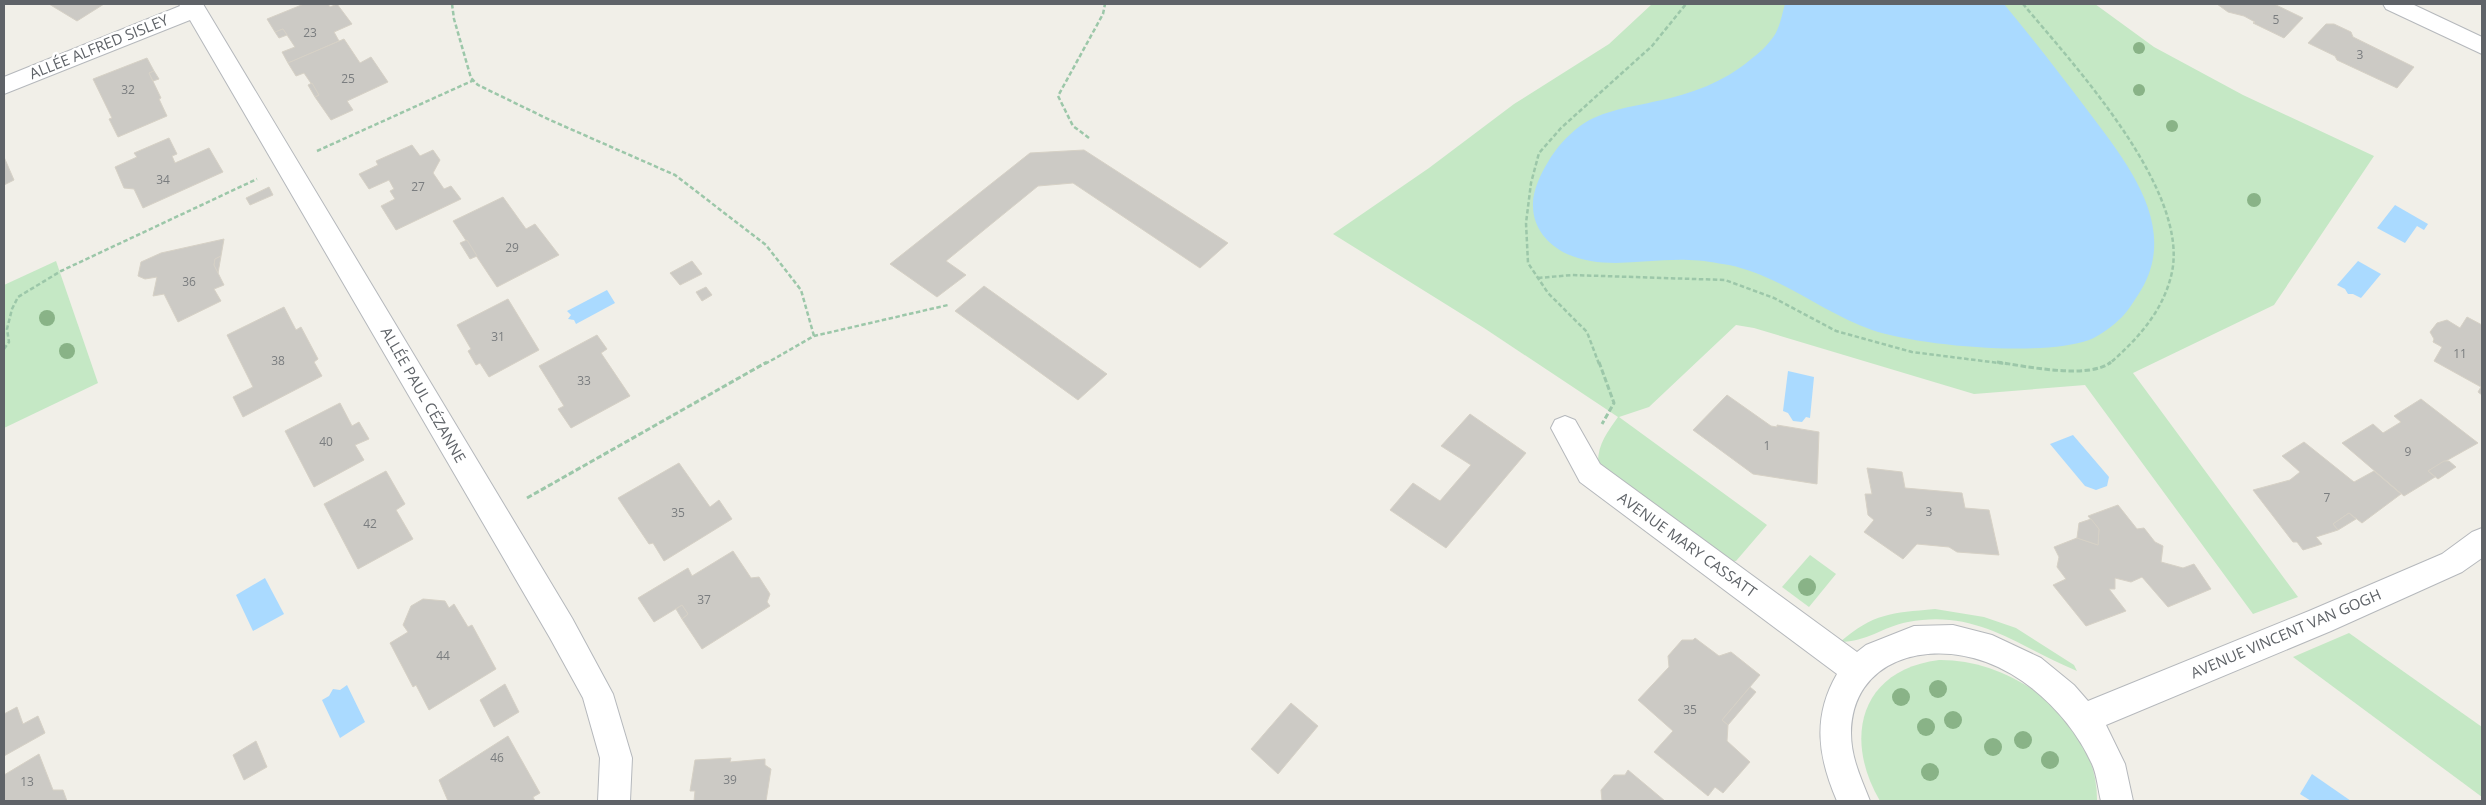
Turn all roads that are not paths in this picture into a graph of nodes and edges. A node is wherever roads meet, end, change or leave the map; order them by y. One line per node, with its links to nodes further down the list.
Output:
1 (2394, 4): 3 (street)
2 (192, 6): 4 (street, ALLÉE ALFRED SISLEY); 9 (street, ALLÉE PAUL CÉZANNE)
3 (2482, 46)
4 (4, 86)
5 (1565, 428): 7 (street, AVENUE MARY CASSATT)
6 (2482, 541): 8 (street, AVENUE VINCENT VAN GOGH)
7 (1858, 671): 8 (street); 10 (street)
8 (2085, 718): 11 (street)
9 (614, 801)
10 (1854, 801)
11 (2117, 801)

